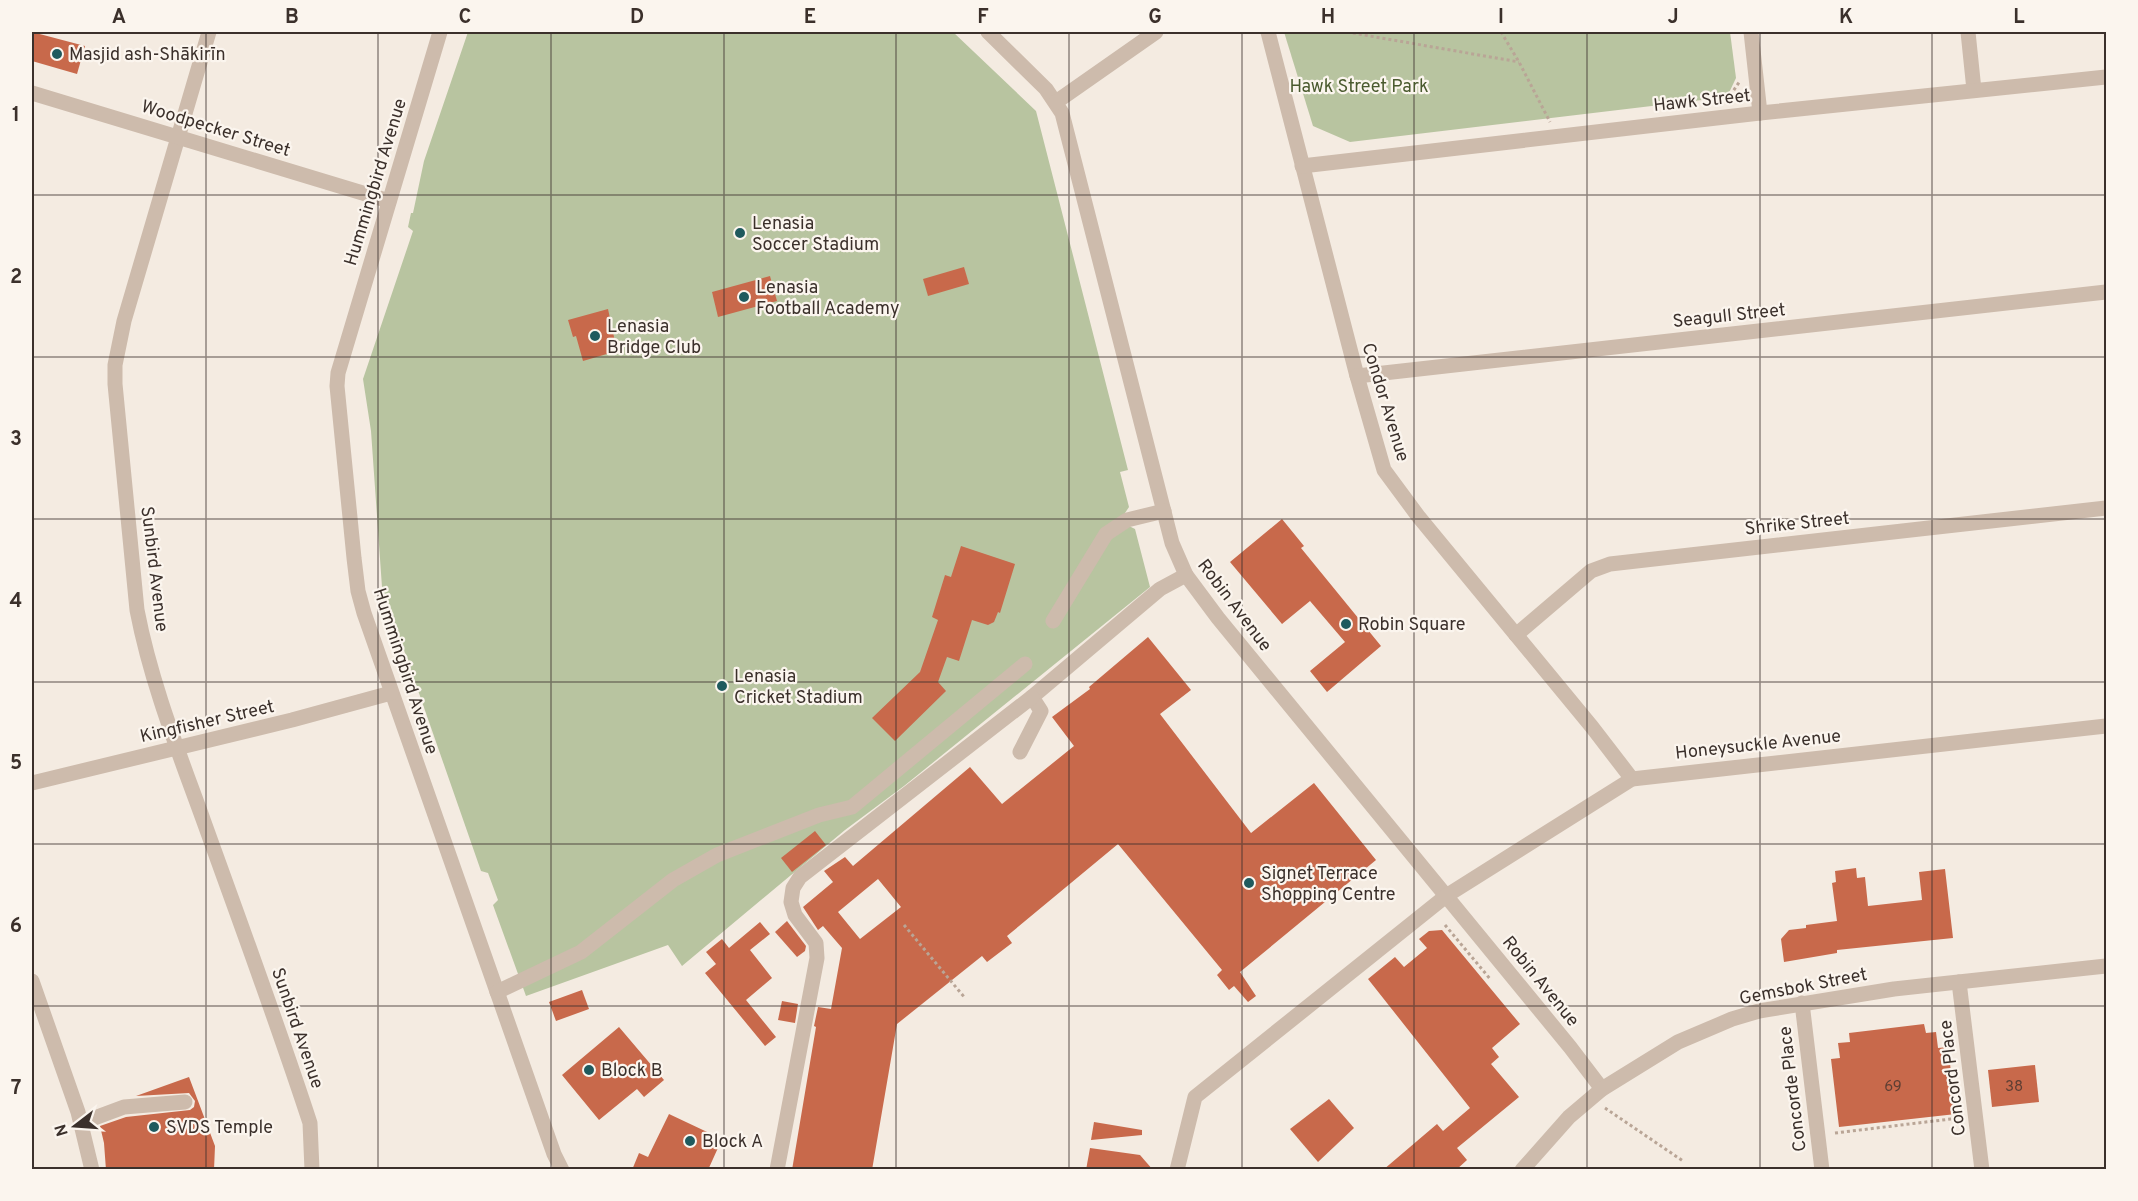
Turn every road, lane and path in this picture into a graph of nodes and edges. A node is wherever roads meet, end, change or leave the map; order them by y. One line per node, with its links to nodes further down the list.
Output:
1 (209, 32): 19 (street, Sunbird Avenue)
2 (440, 32): 21 (street, Hummingbird Avenue)
3 (988, 32): 15 (street, Robin Avenue)
4 (1156, 32): 15 (street)
5 (1268, 32): 20 (street, Condor Avenue)
6 (1347, 32): 10 (path)
7 (1501, 32): 10 (path)
8 (1751, 32): 17 (street)
9 (1968, 32): 13 (street)
10 (1519, 62): 18 (path)
11 (2106, 77): 13 (street, Hawk Street)
12 (1741, 80): 16 (path)
13 (1974, 90): 17 (street, Hawk Street)
14 (32, 93): 19 (street, Woodpecker Street)
15 (1056, 102): 25 (street, Robin Avenue)
16 (1727, 102)
17 (1760, 113): 20 (street, Hawk Street)
18 (1550, 123)
19 (179, 137): 21 (street, Woodpecker Street); 33 (street, Sunbird Avenue)
20 (1302, 166): 23 (street, Condor Avenue)
21 (389, 201): 30 (street, Hummingbird Avenue)
22 (2106, 292): 23 (street, Seagull Street)
23 (1357, 376): 28 (street, Condor Avenue)
24 (2106, 508): 28 (street, Shrike Street)
25 (1164, 511): 26 (street, Robin Avenue); 27 (street)
26 (1186, 575): 31 (street); 37 (street, Robin Avenue)
27 (1053, 621)
28 (1516, 635): 35 (street, Condor Avenue)
29 (1025, 664): 42 (street)
30 (391, 693): 33 (street, Kingfisher Street); 42 (street, Hummingbird Avenue)
31 (1032, 697): 34 (street); 56 (street)
32 (2106, 726): 35 (street, Honeysuckle Avenue)
33 (177, 748): 36 (street, Kingfisher Street); 54 (street, Sunbird Avenue)
34 (1020, 752)
35 (1632, 779): 37 (street, Honeysuckle Avenue)
36 (32, 783)
37 (1446, 896): 46 (street, Robin Avenue); 57 (street, Honeysuckle Avenue)
38 (903, 925): 43 (path)
39 (2106, 966): 41 (street, Gemsbok Street)
40 (32, 981): 44 (street)
41 (1959, 982): 45 (street, Gemsbok Street); 49 (street, Concord Place)
42 (497, 992): 55 (street, Hummingbird Avenue)
43 (965, 998)
44 (35, 1001): 50 (street)
45 (1802, 1003): 46 (street, Gemsbok Street); 51 (street, Concorde Place)
46 (1602, 1089): 58 (street, Gemsbok Street)
47 (185, 1102): 50 (street)
48 (1603, 1106): 52 (path)
49 (1976, 1116): 51 (path); 60 (street, Concord Place)
50 (81, 1123): 53 (street)
51 (1818, 1135): 59 (street, Concorde Place)
52 (1683, 1161)
53 (92, 1170)
54 (312, 1170)
55 (562, 1170)
56 (777, 1170)
57 (1177, 1170)
58 (1522, 1170)
59 (1822, 1170)
60 (1982, 1170)

